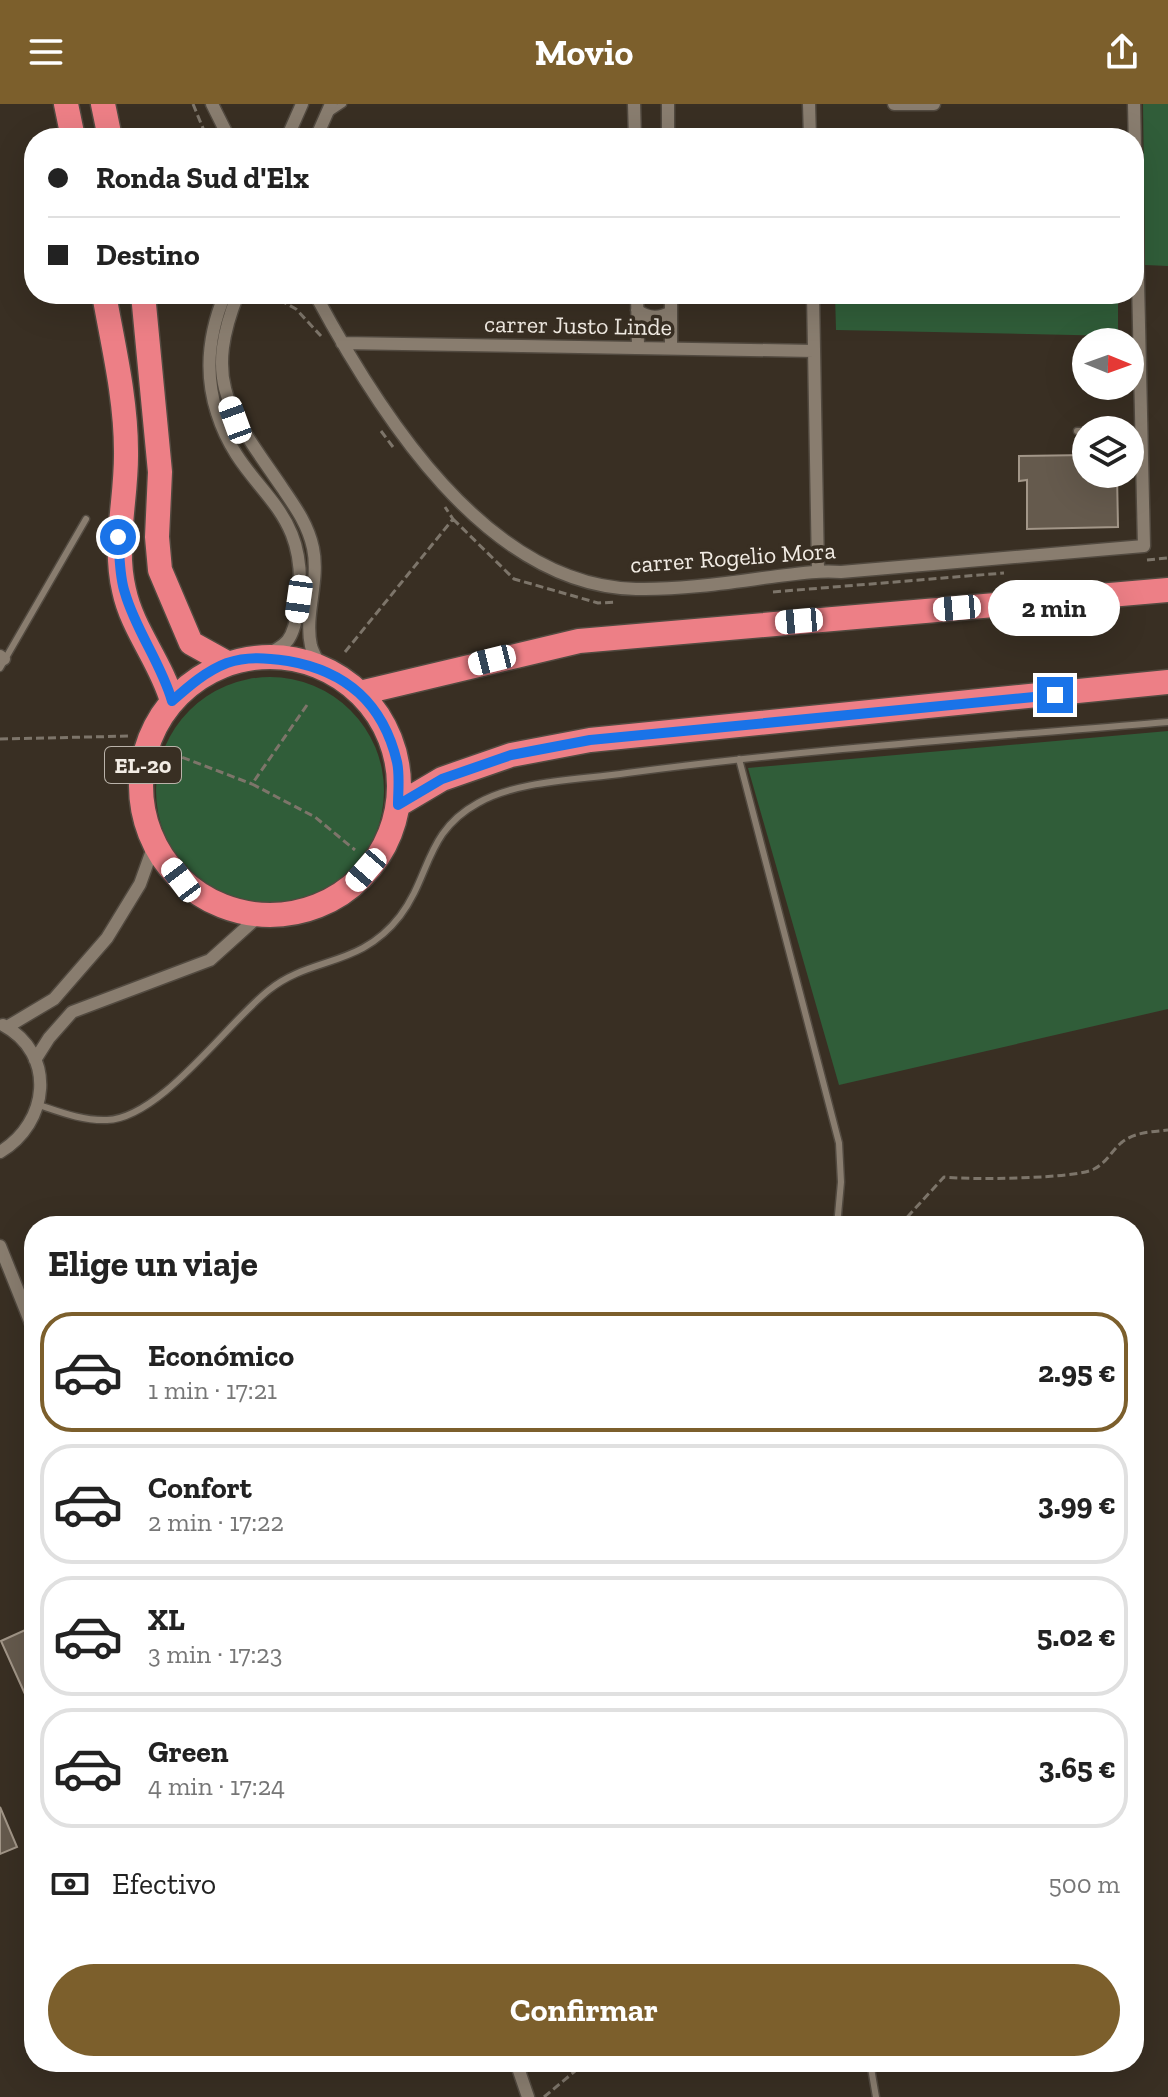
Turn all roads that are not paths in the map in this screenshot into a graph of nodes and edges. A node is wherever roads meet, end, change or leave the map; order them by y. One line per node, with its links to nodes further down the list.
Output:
1 (66, 104): 13 (highway)
2 (103, 104): 14 (highway)
3 (212, 104): 15 (street)
4 (343, 104): 12 (lane)
5 (634, 104): 17 (street)
6 (668, 104): 18 (street)
7 (809, 104): 19 (street)
8 (894, 104): 9 (street)
9 (934, 104)
10 (1134, 104): 20 (street)
11 (301, 106): 16 (street)
12 (328, 110)
13 (71, 128)
14 (108, 128)
15 (224, 128)
16 (291, 128)
17 (635, 128)
18 (668, 128)
19 (810, 128)
20 (1134, 128)
21 (106, 304): 47 (highway)
22 (144, 304): 43 (highway)
23 (222, 304): 41 (street)
24 (235, 304): 44 (street)
25 (321, 304): 32 (street, carrer Rogelio Mora)
26 (637, 304): 30 (street)
27 (671, 304): 31 (street)
28 (813, 304): 35 (street)
29 (1135, 304): 36 (street)
30 (637, 310): 31 (street); 33 (street)
31 (671, 312): 34 (street)
32 (342, 343): 33 (street, carrer Justo Linde); 39 (street, carrer Rogelio Mora)
33 (638, 346): 34 (street, carrer Justo Linde)
34 (671, 348): 35 (street, carrer Justo Linde)
35 (814, 351): 39 (street)
36 (1136, 416)
37 (1140, 488): 39 (street, carrer Rogelio Mora)
38 (86, 519): 42 (lane)
39 (818, 570)
40 (1168, 590): 46 (highway)
41 (260, 657): 43 (highway, EL-20); 44 (highway, EL-20)
42 (1, 661)
43 (227, 663): 47 (highway, EL-20)
44 (321, 668): 46 (highway, EL-20)
45 (1168, 682): 50 (highway)
46 (360, 693): 50 (highway, EL-20)
47 (172, 701): 51 (highway, EL-20)
48 (1168, 722): 49 (lane)
49 (739, 759): 55 (lane); 57 (lane)
50 (398, 805): 52 (highway, EL-20)
51 (154, 845): 52 (highway, EL-20); 53 (street)
52 (259, 916): 54 (street)
53 (4, 1026): 54 (street)
54 (35, 1060): 55 (street)
55 (39, 1105): 56 (street)
56 (0, 1152)
57 (838, 1216)
58 (0, 1246): 59 (street)
59 (24, 1306)
60 (519, 2072): 62 (street)
61 (872, 2072): 63 (lane)
62 (528, 2097)
63 (876, 2097)

